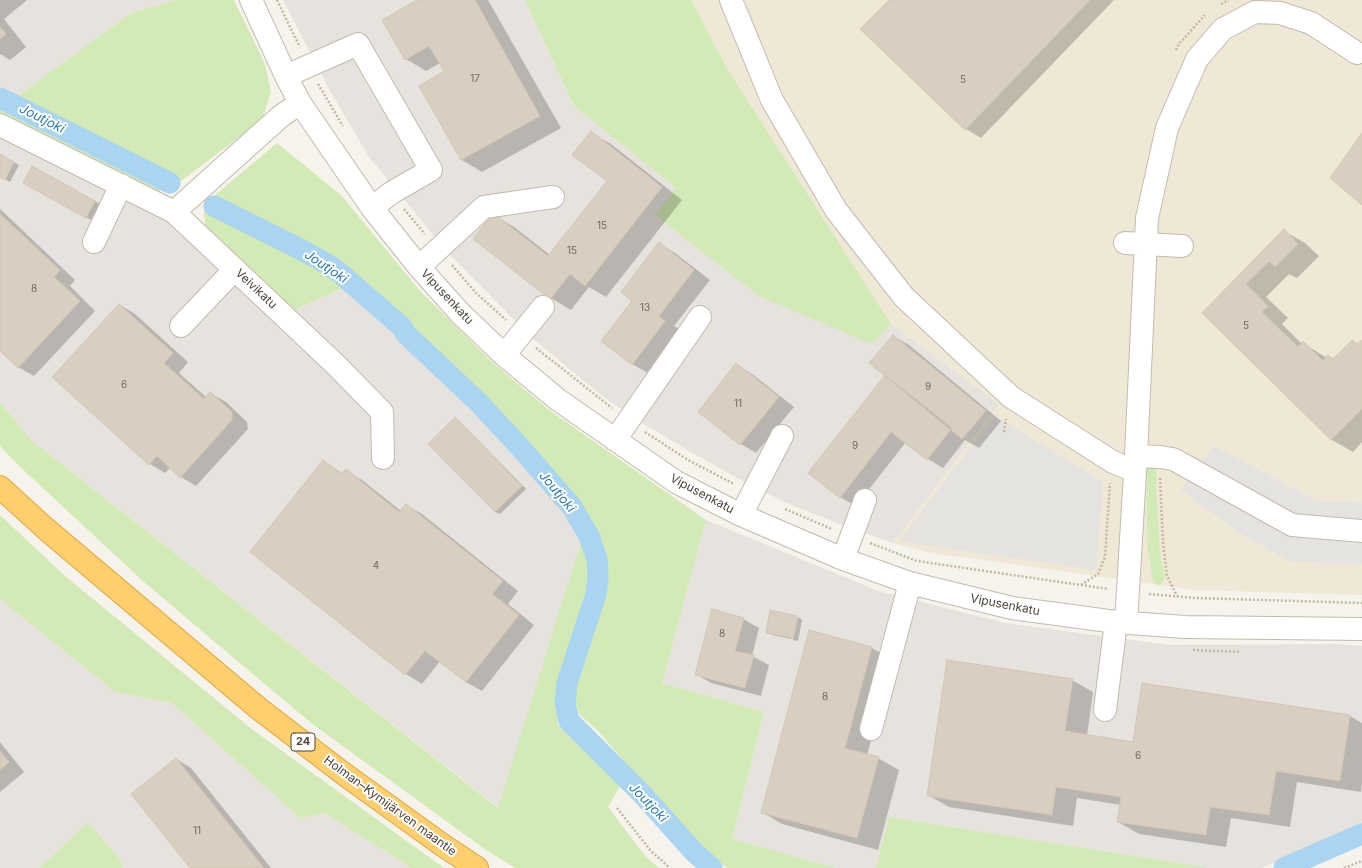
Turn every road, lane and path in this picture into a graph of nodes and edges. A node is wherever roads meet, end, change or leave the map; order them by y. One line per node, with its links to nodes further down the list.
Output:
1 (251, 0): 6 (street, Vipusenkatu)
2 (277, 0): 5 (path)
3 (731, 0): 31 (street)
4 (1357, 53): 16 (street)
5 (310, 65): 6 (street); 9 (path); 11 (street)
6 (286, 76): 7 (street, Vipusenkatu)
7 (300, 103): 13 (street, Vipusenkatu); 14 (street)
8 (0, 125): 10 (street, Veivikatu)
9 (345, 128)
10 (121, 185): 14 (street, Veivikatu); 15 (street)
11 (391, 193): 13 (street); 18 (path)
12 (553, 197): 18 (street)
13 (372, 208): 19 (street, Vipusenkatu)
14 (174, 212): 20 (street, Veivikatu)
15 (94, 242)
16 (1135, 244): 17 (street); 31 (street)
17 (1182, 246)
18 (438, 250): 19 (street); 24 (path)
19 (419, 267): 25 (street, Vipusenkatu)
20 (235, 270): 23 (street); 30 (street, Veivikatu)
21 (543, 307): 24 (street)
22 (700, 317): 26 (street)
23 (181, 326)
24 (521, 334): 25 (street); 26 (path)
25 (504, 355): 28 (street, Vipusenkatu)
26 (628, 422): 28 (street); 35 (path)
27 (782, 436): 35 (street)
28 (615, 440): 38 (street, Vipusenkatu)
29 (1160, 456): 31 (street); 39 (street); 45 (path)
30 (383, 458)
31 (1136, 464): 44 (street)
32 (0, 470): 47 (highway, Holman–Kymijärven maantie / 24)
33 (1110, 482): 43 (path)
34 (0, 487): 47 (highway, Holman–Kymijärven maantie / 24)
35 (752, 494): 38 (street)
36 (865, 500): 40 (street)
37 (784, 508): 40 (path)
38 (741, 515): 41 (street, Vipusenkatu)
39 (1362, 531)
40 (852, 536): 41 (street); 43 (path)
41 (843, 559): 42 (street, Vipusenkatu)
42 (910, 583): 48 (street, Vipusenkatu); 53 (street)
43 (1080, 585): 44 (path)
44 (1128, 592): 45 (path); 48 (street)
45 (1177, 597): 46 (path)
46 (1362, 603)
47 (137, 606): 56 (highway, Holman–Kymijärven maantie / 24)
48 (1121, 622): 49 (street, Vipusenkatu); 52 (street)
49 (1362, 629)
50 (1193, 650): 51 (path)
51 (1240, 652)
52 (1105, 710)
53 (871, 729)
54 (617, 808): 57 (path)
55 (1362, 861): 58 (path)
56 (477, 868)
57 (670, 868)
58 (1344, 868)

